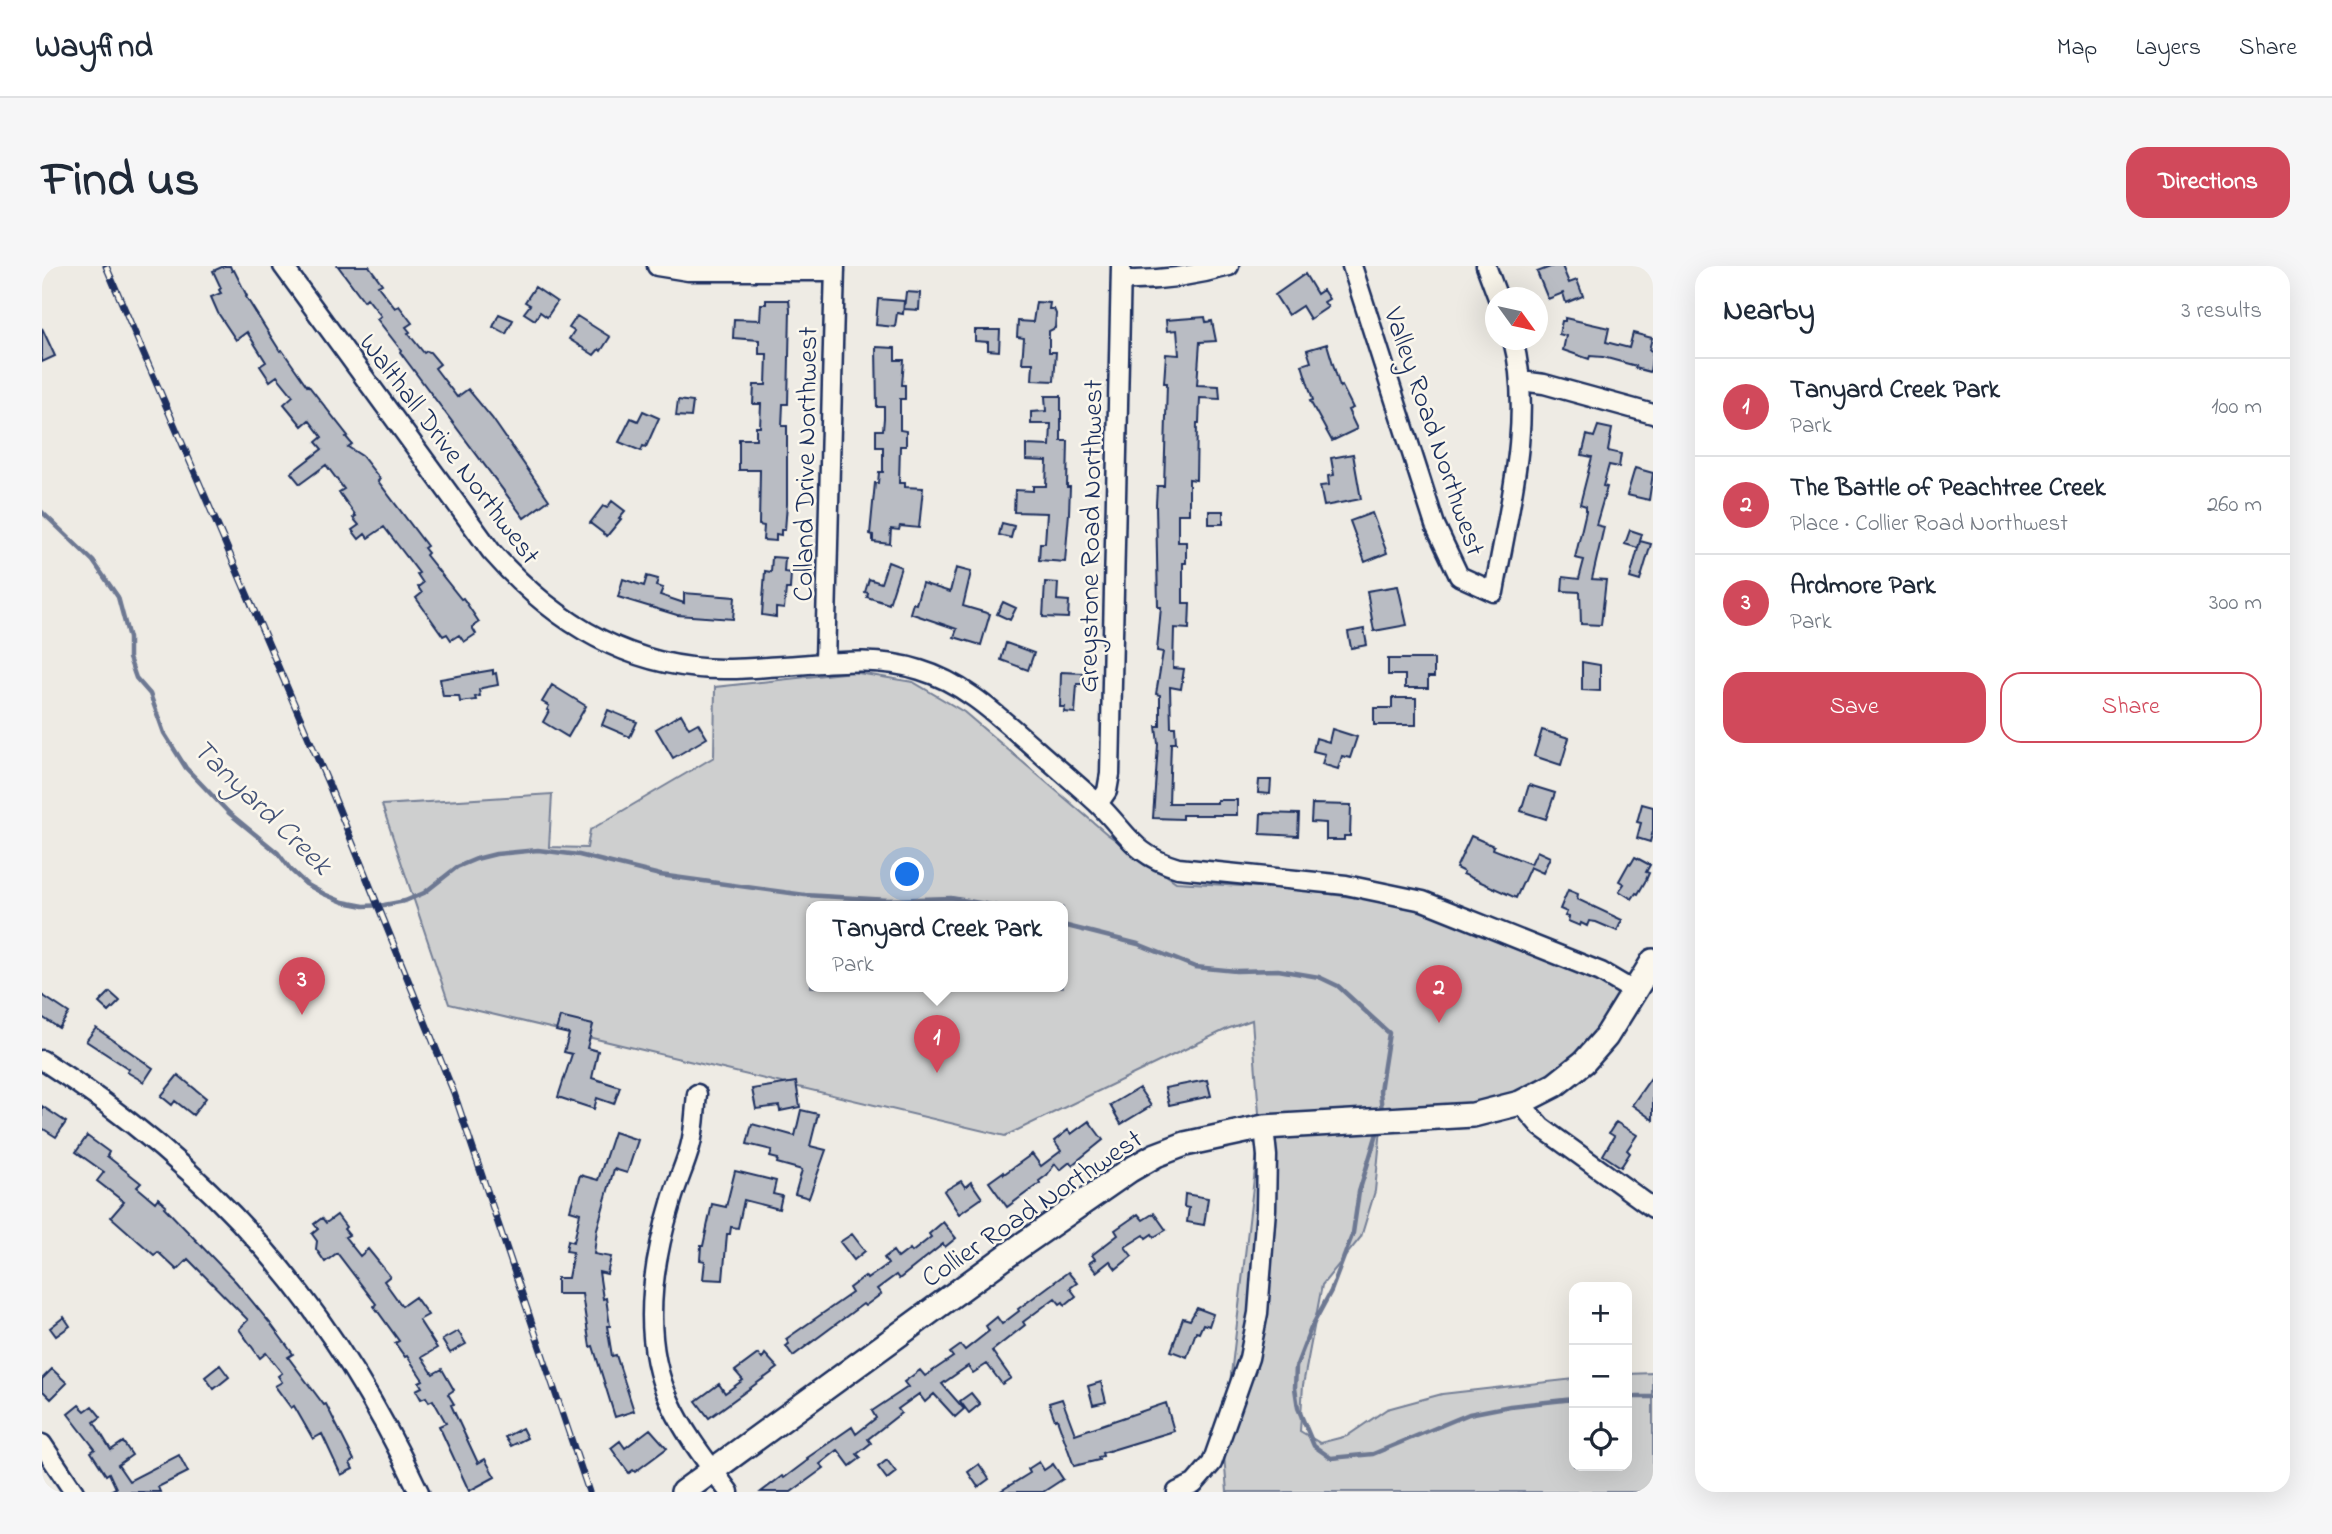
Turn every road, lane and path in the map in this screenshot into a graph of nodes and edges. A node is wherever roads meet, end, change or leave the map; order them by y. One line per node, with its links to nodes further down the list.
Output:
1 (283, 266): 12 (street, Walthall Drive Northwest)
2 (657, 266): 6 (street)
3 (1229, 266): 7 (street)
4 (1352, 266): 10 (street, Valley Road Northwest)
5 (1486, 266): 8 (street)
6 (835, 268): 12 (street, Colland Drive Northwest)
7 (1121, 273): 13 (street, Greystone Road Northwest)
8 (1494, 287)
9 (1515, 350): 10 (street)
10 (1521, 381): 11 (street)
11 (1653, 414)
12 (825, 663): 13 (street, Walthall Drive Northwest)
13 (1098, 804): 15 (street, Walthall Drive Northwest)
14 (1653, 961): 15 (street, Collier Road Northwest)
15 (1635, 992): 18 (street, Collier Road Northwest)
16 (42, 1060): 24 (street)
17 (697, 1094): 22 (street)
18 (1520, 1103): 19 (street, Collier Road Northwest); 20 (street)
19 (1264, 1127): 22 (street, Collier Road Northwest); 27 (street)
20 (1653, 1208)
21 (42, 1444): 23 (street)
22 (713, 1470): 25 (street, Collier Road Northwest); 26 (street)
23 (74, 1492)
24 (419, 1492)
25 (683, 1492)
26 (729, 1492)
27 (1177, 1492)

